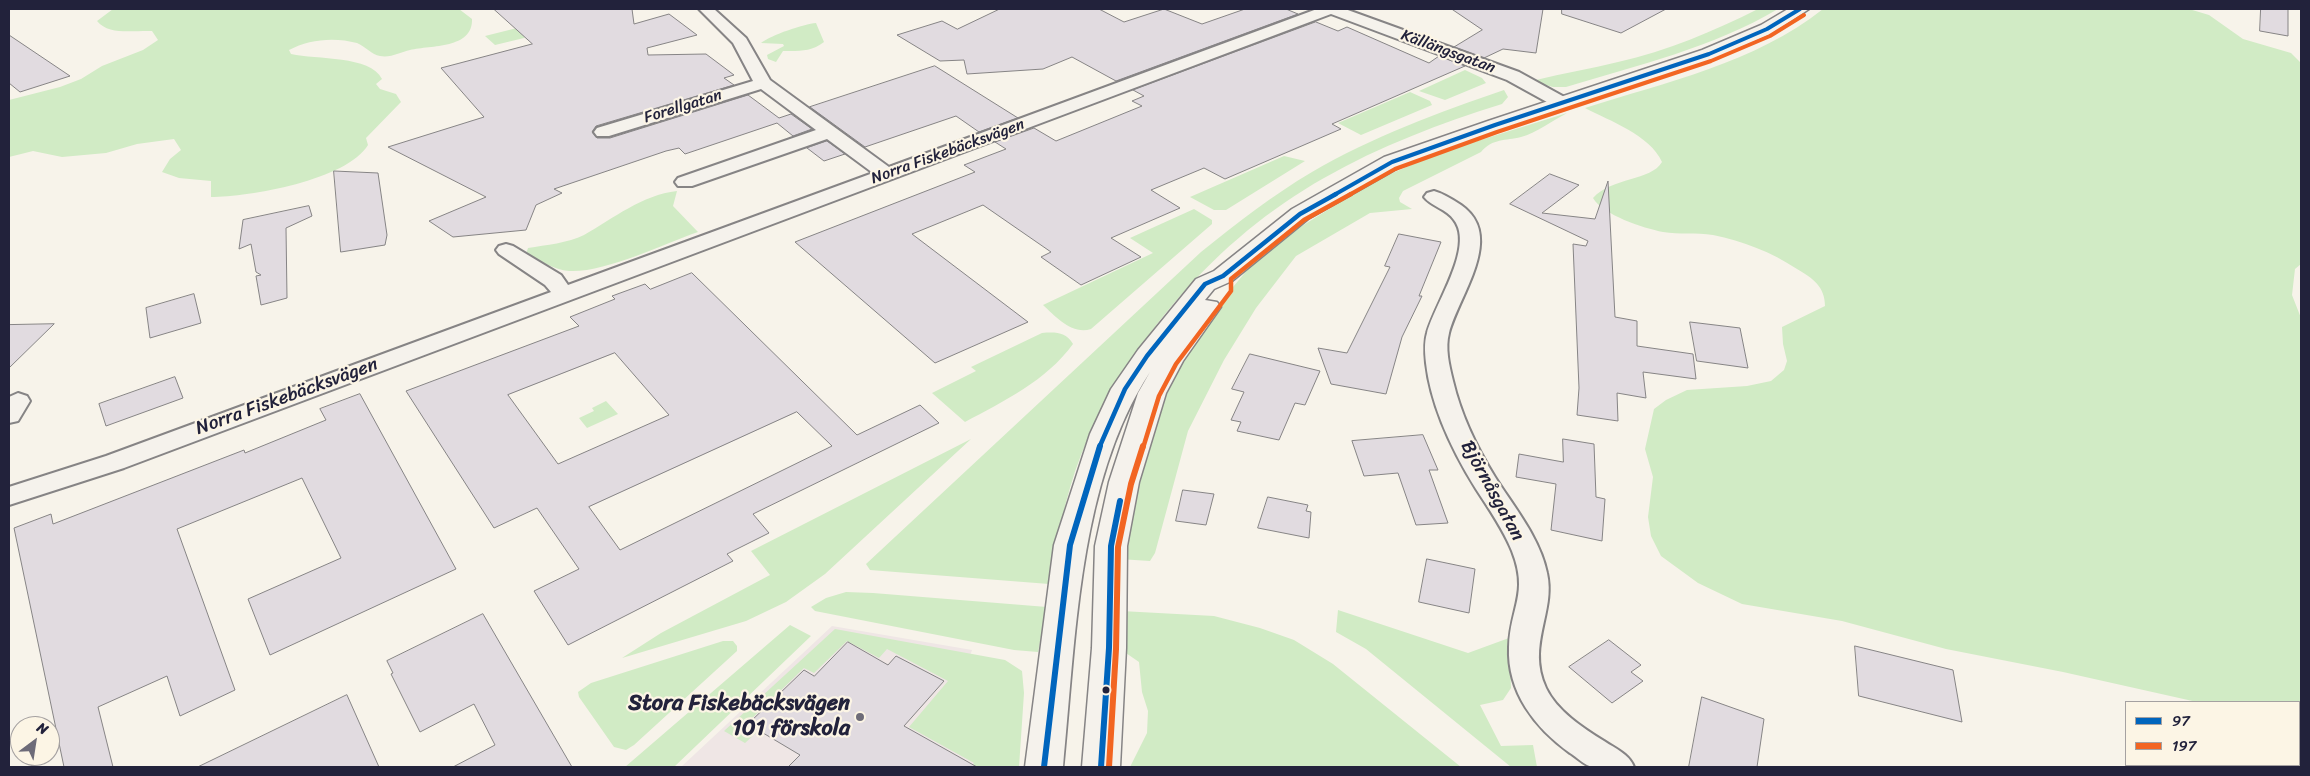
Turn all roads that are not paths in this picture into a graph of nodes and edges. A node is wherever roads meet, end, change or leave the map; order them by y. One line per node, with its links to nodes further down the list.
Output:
1 (706, 9): 4 (street)
2 (1331, 9): 5 (street, Källängsgatan); 8 (street, Norra Fiskebäcksvägen)
3 (1800, 9): 5 (street)
4 (762, 83): 6 (street, Forellgatan); 7 (street)
5 (1562, 103): 12 (street)
6 (603, 132)
7 (829, 132): 8 (street); 9 (street)
8 (887, 174): 13 (street, Norra Fiskebäcksvägen)
9 (685, 182)
10 (1434, 197): 17 (street, Björnåsgatan)
11 (506, 250): 13 (street)
12 (1223, 276): 15 (street); 16 (street)
13 (564, 294): 14 (street, Norra Fiskebäcksvägen)
14 (9, 496)
15 (1044, 767)
16 (1101, 767)
17 (1618, 767)

